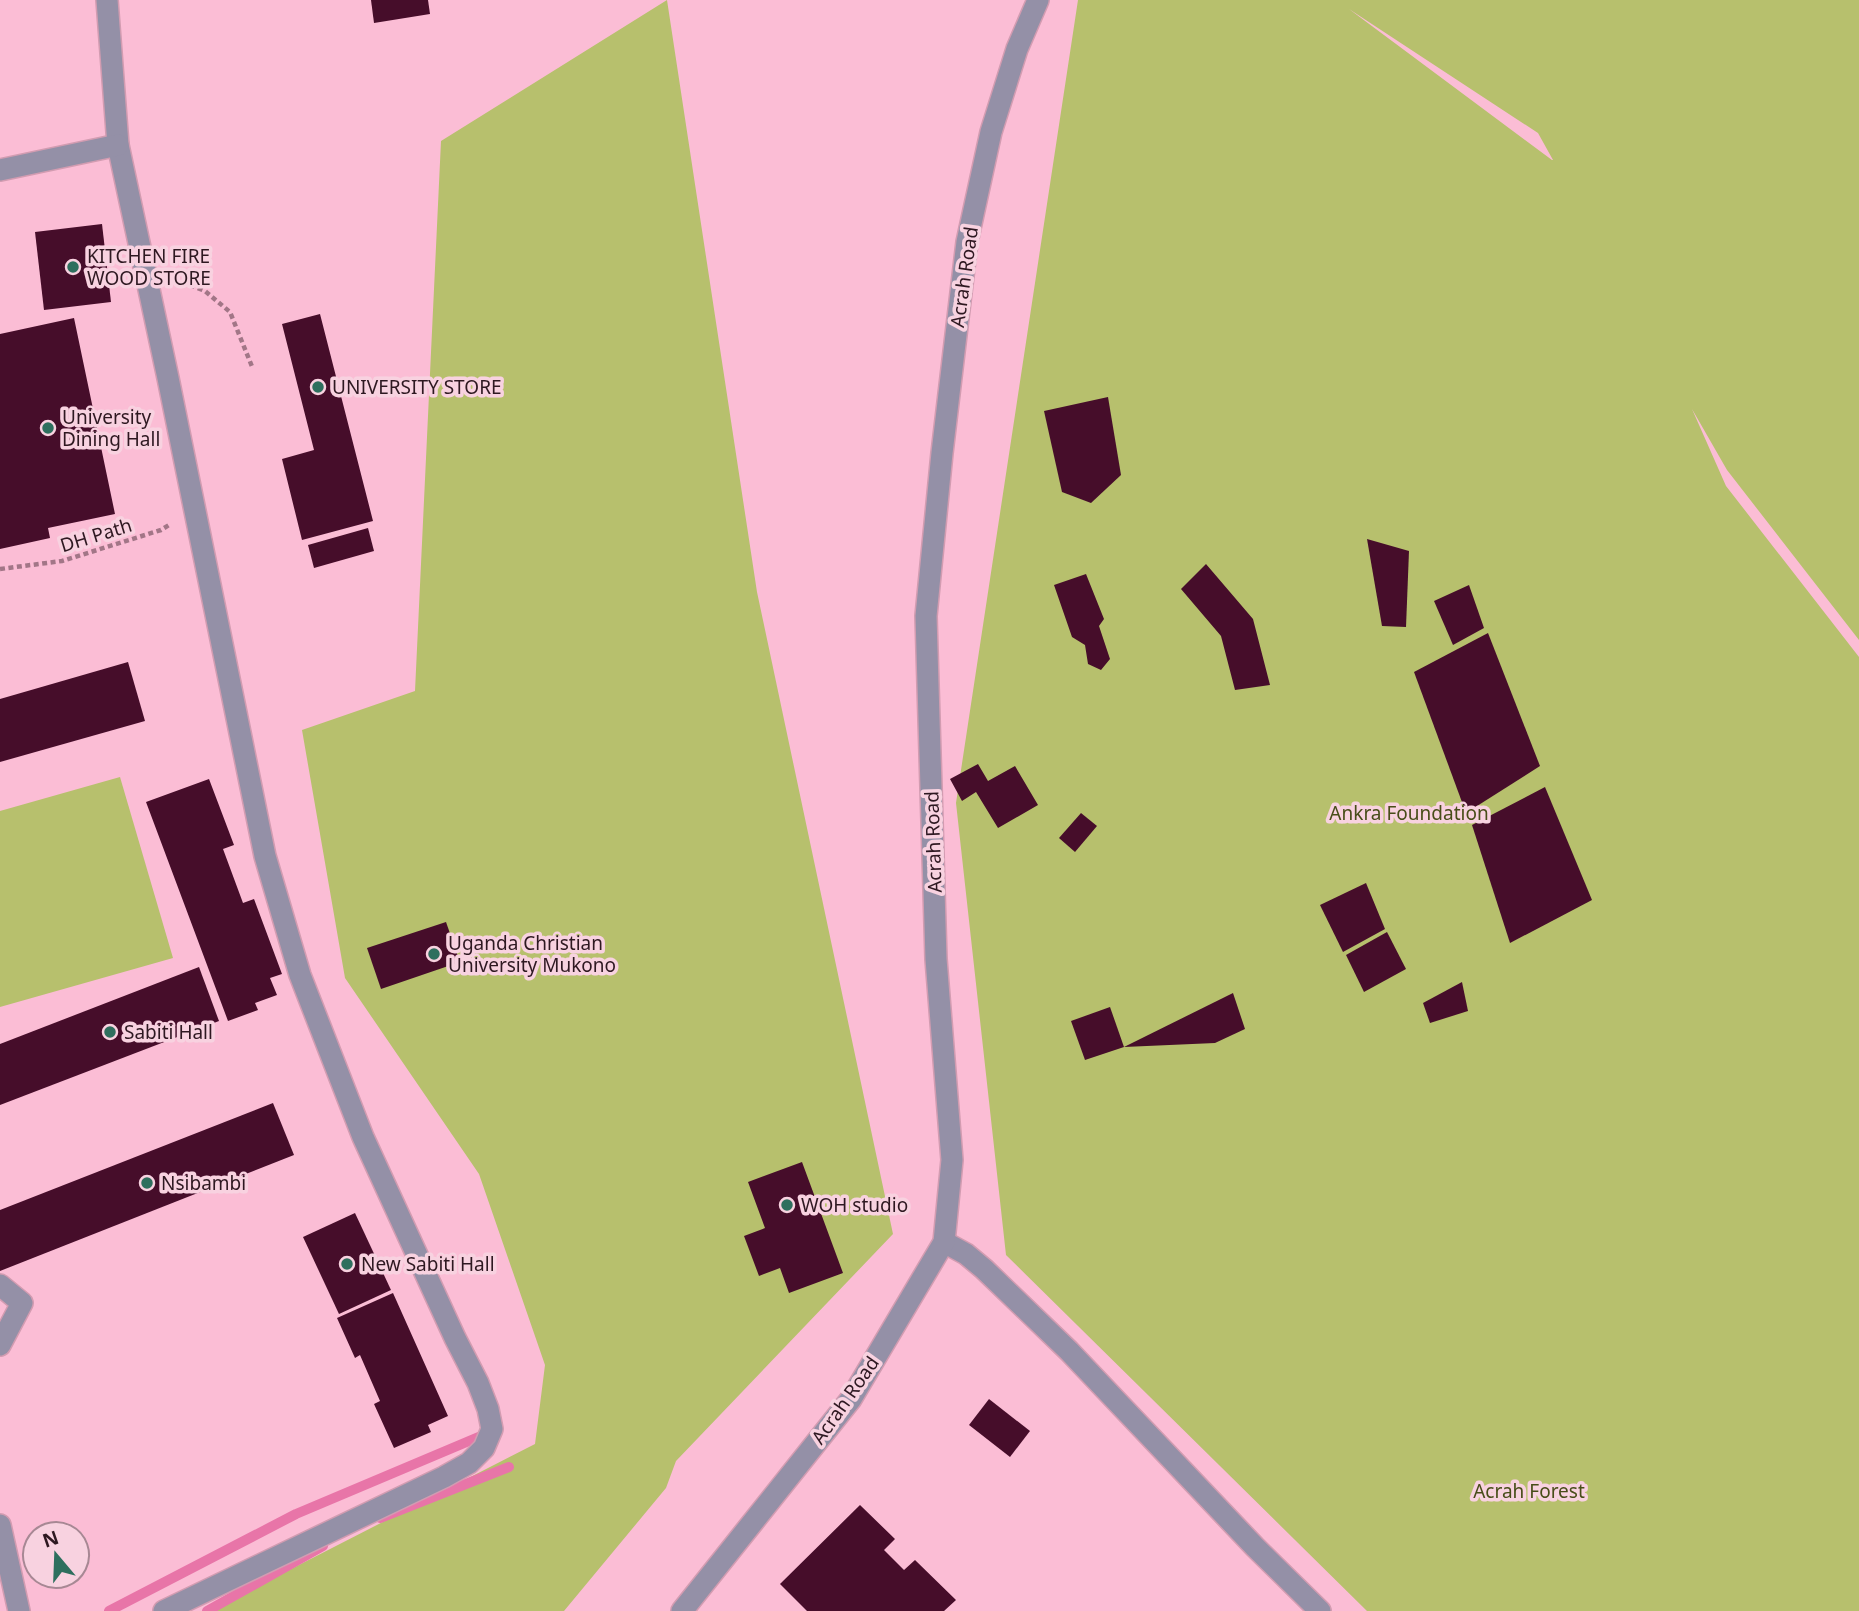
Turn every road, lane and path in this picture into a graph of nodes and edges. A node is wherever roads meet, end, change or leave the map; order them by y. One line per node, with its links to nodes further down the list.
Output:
1 (107, 0): 3 (street)
2 (1038, 0): 9 (street, Acrah Road)
3 (118, 145): 4 (street); 5 (street)
4 (0, 170)
5 (144, 268): 6 (path); 7 (street)
6 (253, 369)
7 (194, 510): 8 (path, DH Path); 15 (street)
8 (0, 569)
9 (944, 1242): 13 (street, Acrah Road); 16 (street)
10 (0, 1285): 11 (street)
11 (0, 1345)
12 (0, 1525): 14 (street)
13 (694, 1606)
14 (19, 1611)
15 (164, 1611)
16 (1320, 1611)

